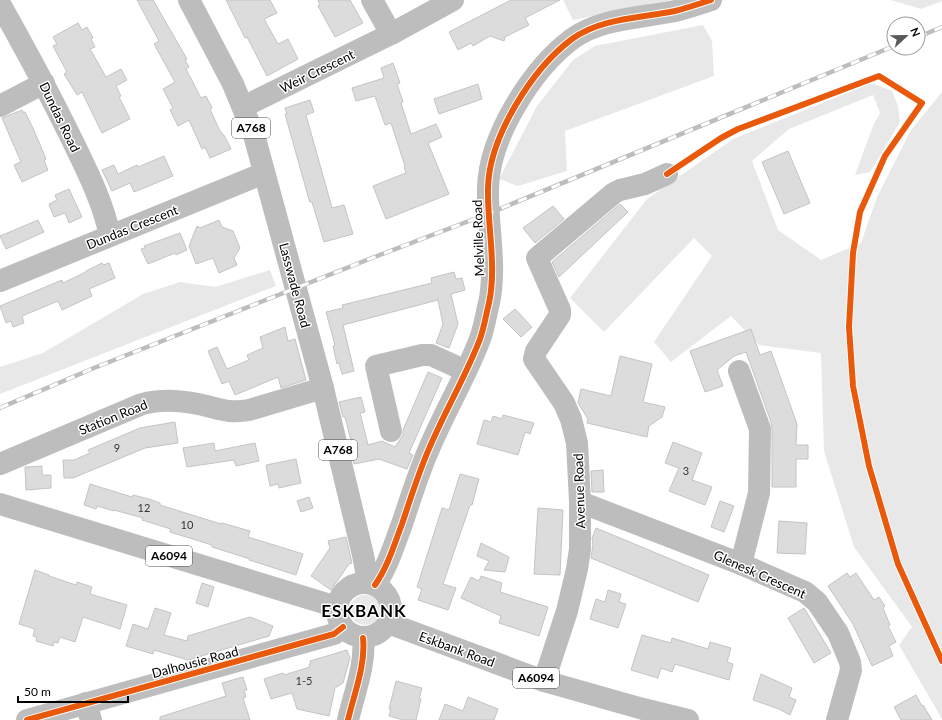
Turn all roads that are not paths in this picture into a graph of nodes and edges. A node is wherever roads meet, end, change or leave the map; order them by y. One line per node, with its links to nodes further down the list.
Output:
1 (189, 0): 9 (main road, Lasswade Road / A768)
2 (372, 0): 6 (main road)
3 (454, 0): 6 (main road, Weir Crescent)
4 (711, 0): 14 (main road, Melville Road)
5 (0, 4): 7 (main road, Dundas Road)
6 (391, 34): 9 (main road, Weir Crescent)
7 (44, 83): 8 (main road); 12 (main road, Dundas Road)
8 (0, 106)
9 (243, 107): 10 (main road, Lasswade Road / A768)
10 (264, 173): 12 (main road, Dundas Crescent); 16 (main road, Lasswade Road / A768)
11 (667, 174): 19 (main road, Avenue Road)
12 (110, 236): 13 (main road, Dundas Crescent)
13 (0, 281)
14 (466, 371): 17 (main road); 22 (main road, Melville Road)
15 (740, 371): 21 (main road)
16 (323, 388): 18 (main road, Station Road); 22 (main road, Lasswade Road / A768)
17 (391, 430)
18 (0, 464)
19 (580, 502): 21 (main road, Glenesk Crescent); 26 (main road, Avenue Road)
20 (0, 504): 23 (main road, A6094)
21 (741, 564): 31 (main road, Glenesk Crescent)
22 (372, 584): 23 (main road); 24 (main road)
23 (340, 617): 25 (main road, A6094); 27 (main road, Dalhousie Road)
24 (388, 623): 25 (main road); 26 (main road, Eskbank Road / A6094)
25 (363, 638): 29 (main road)
26 (544, 681): 30 (main road, Eskbank Road / A6094)
27 (88, 711): 28 (main road, Dalhousie Road)
28 (27, 720)
29 (348, 720)
30 (688, 720)
31 (837, 720)

